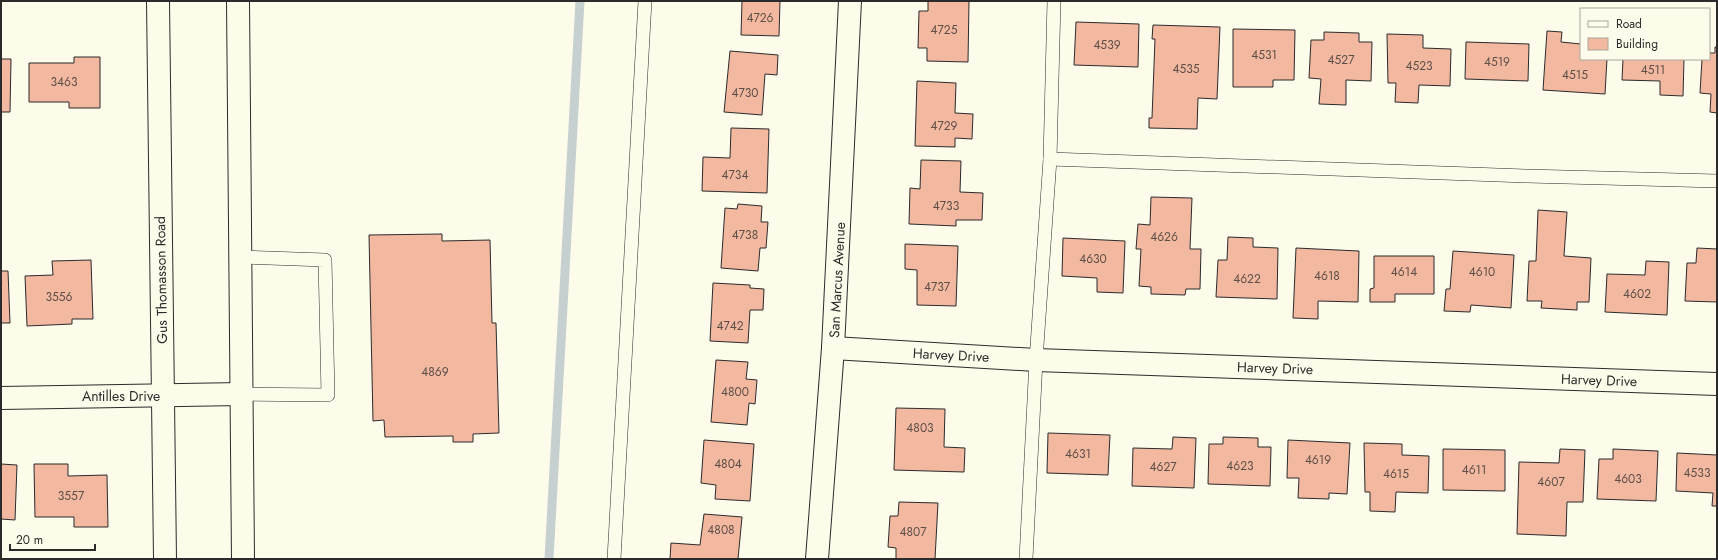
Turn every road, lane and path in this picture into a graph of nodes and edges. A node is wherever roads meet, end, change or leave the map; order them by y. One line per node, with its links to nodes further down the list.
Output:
1 (158, 1): 13 (street, Gus Thomasson Road)
2 (238, 1): 8 (street)
3 (644, 1): 17 (lane)
4 (850, 1): 9 (street, San Marcus Avenue)
5 (1054, 1): 6 (lane)
6 (1050, 159): 7 (lane); 10 (lane)
7 (1717, 181)
8 (240, 257): 12 (street); 12 (lane)
9 (834, 348): 10 (street, Harvey Drive); 18 (street, San Marcus Avenue)
10 (1036, 360): 11 (street, Harvey Drive); 19 (lane)
11 (1717, 384)
12 (242, 394): 13 (street, Antilles Drive); 16 (street)
13 (162, 396): 14 (street, Antilles Drive); 15 (street, Gus Thomasson Road)
14 (1, 398)
15 (165, 559)
16 (243, 559)
17 (614, 559)
18 (817, 559)
19 (1026, 559)

